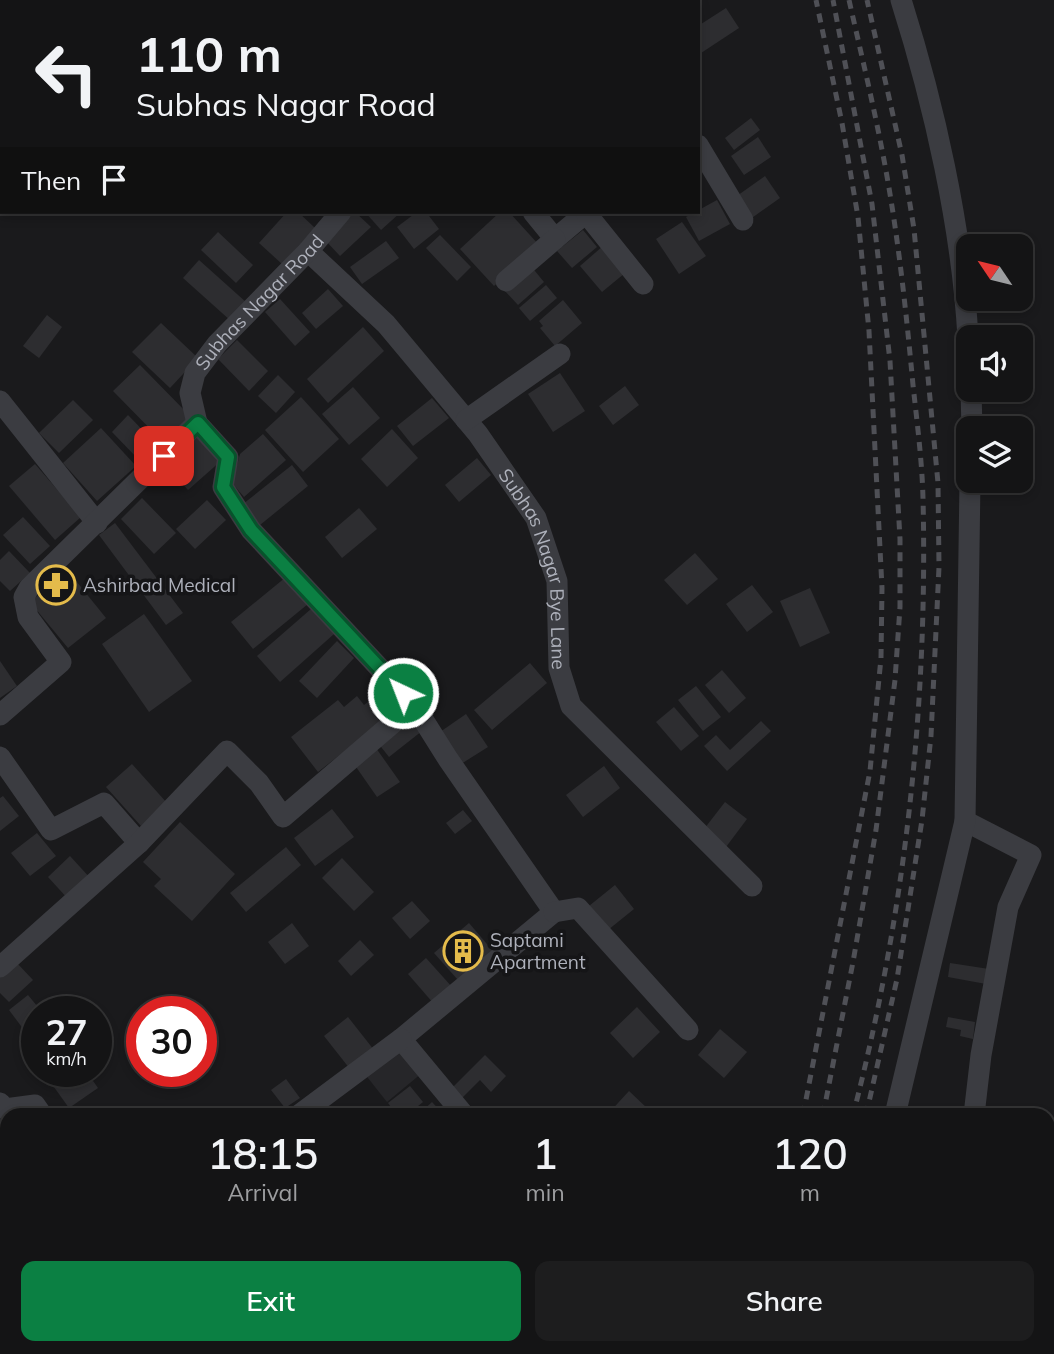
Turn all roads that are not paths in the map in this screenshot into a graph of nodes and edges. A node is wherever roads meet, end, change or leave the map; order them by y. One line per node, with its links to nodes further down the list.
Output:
1 (901, 0): 12 (street)
2 (700, 148): 7 (street)
3 (339, 214): 9 (street, Subhas Nagar Road)
4 (535, 214): 8 (street)
5 (586, 214): 8 (street)
6 (588, 214): 11 (street)
7 (743, 220)
8 (555, 239): 10 (street)
9 (308, 251): 15 (street, Subhas Nagar Bye Lane); 16 (street, Subhas Nagar Road)
10 (506, 281)
11 (643, 284)
12 (966, 325)
13 (560, 354): 15 (street)
14 (0, 401): 18 (street)
15 (466, 420): 24 (street, Subhas Nagar Bye Lane)
16 (198, 423): 18 (street); 19 (street)
17 (970, 493): 22 (street)
18 (97, 523): 20 (street)
19 (414, 705): 23 (street); 25 (street)
20 (0, 715)
21 (0, 757): 23 (street)
22 (965, 821): 33 (street); 34 (street)
23 (139, 843): 26 (street)
24 (752, 886)
25 (554, 912): 27 (street); 28 (street)
26 (0, 967)
27 (688, 1030)
28 (401, 1040): 31 (street); 32 (street)
29 (12, 1108): 30 (street)
30 (36, 1108)
31 (309, 1108)
32 (458, 1108)
33 (897, 1108)
34 (975, 1108)

